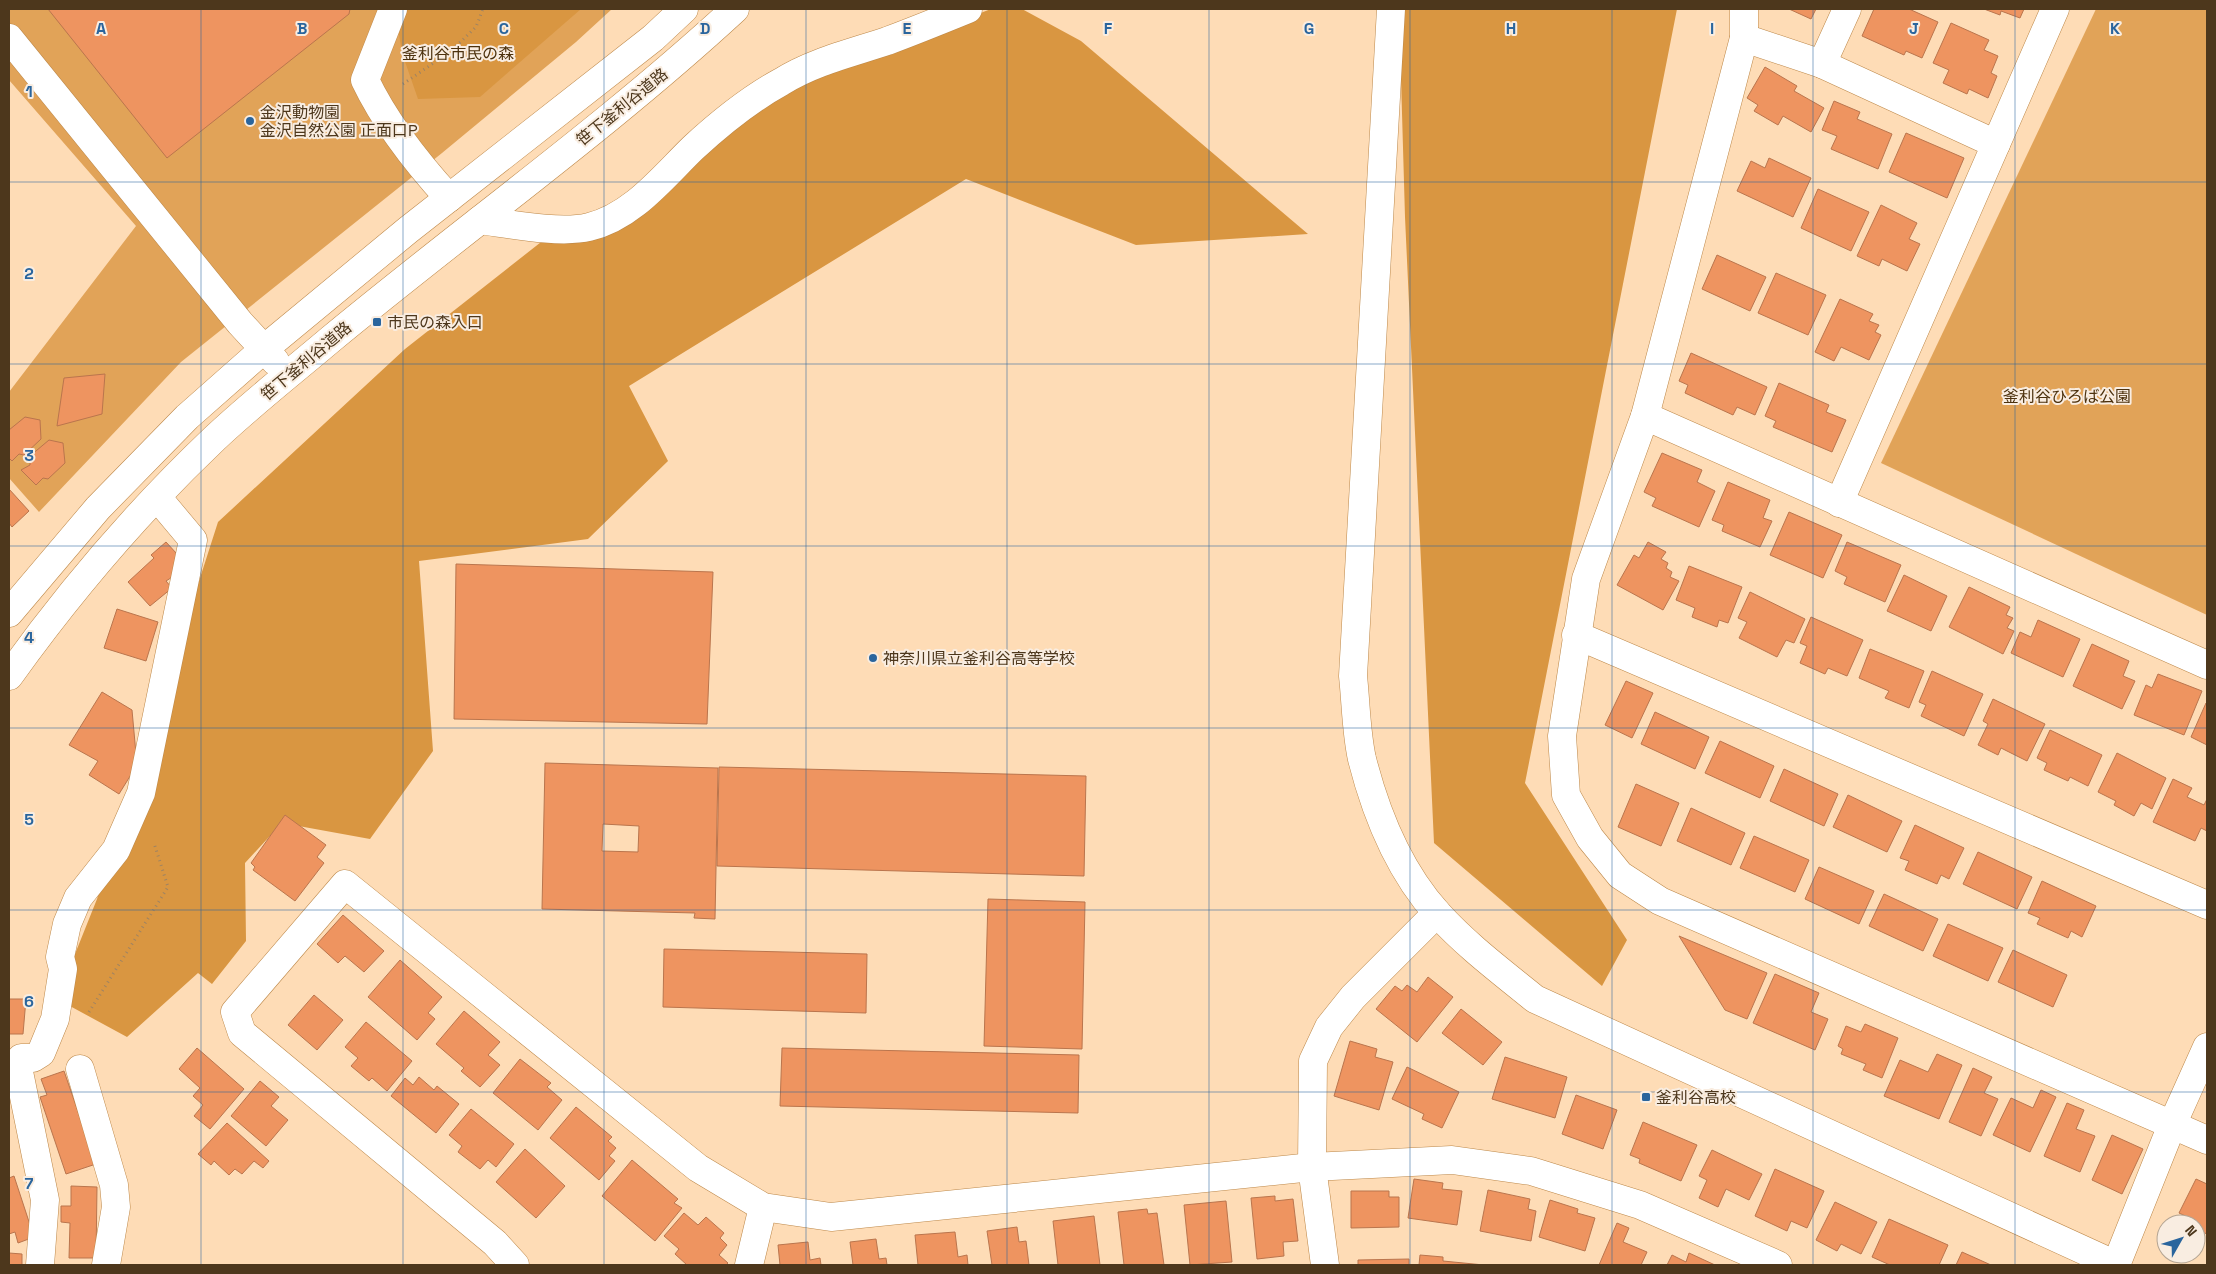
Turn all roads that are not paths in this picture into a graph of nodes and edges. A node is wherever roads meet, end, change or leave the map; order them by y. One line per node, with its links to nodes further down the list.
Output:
1 (393, 9): 13 (street)
2 (684, 9): 13 (street)
3 (735, 9): 14 (street, 笹下釜利谷道路)
4 (968, 9): 14 (street)
5 (1391, 9): 25 (street)
6 (1744, 9): 10 (street)
7 (1847, 9): 11 (street)
8 (2055, 9): 12 (street)
9 (9, 38): 15 (street)
10 (1744, 38): 11 (street); 17 (street)
11 (1822, 64): 12 (street)
12 (1996, 144): 19 (street)
13 (449, 198): 15 (street)
14 (480, 220): 16 (street, 笹下釜利谷道路)
15 (264, 349): 16 (street); 20 (street)
16 (288, 375): 18 (street, 笹下釜利谷道路)
17 (1645, 416): 19 (street); 21 (street)
18 (157, 497): 23 (street, 笹下釜利谷道路); 32 (street)
19 (1839, 503): 22 (street)
20 (9, 613)
21 (1576, 635): 24 (street); 28 (street)
22 (2207, 665)
23 (9, 676)
24 (2207, 905)
25 (1437, 913): 30 (street); 38 (street)
26 (2207, 1047): 28 (street)
27 (80, 1068): 33 (street)
28 (2172, 1125): 29 (street); 38 (street)
29 (2207, 1140)
30 (1312, 1167): 31 (street); 36 (street); 37 (street)
31 (763, 1207): 34 (street); 35 (street)
32 (40, 1265)
33 (106, 1265)
34 (515, 1265)
35 (749, 1265)
36 (1325, 1265)
37 (1778, 1265)
38 (2116, 1265)

